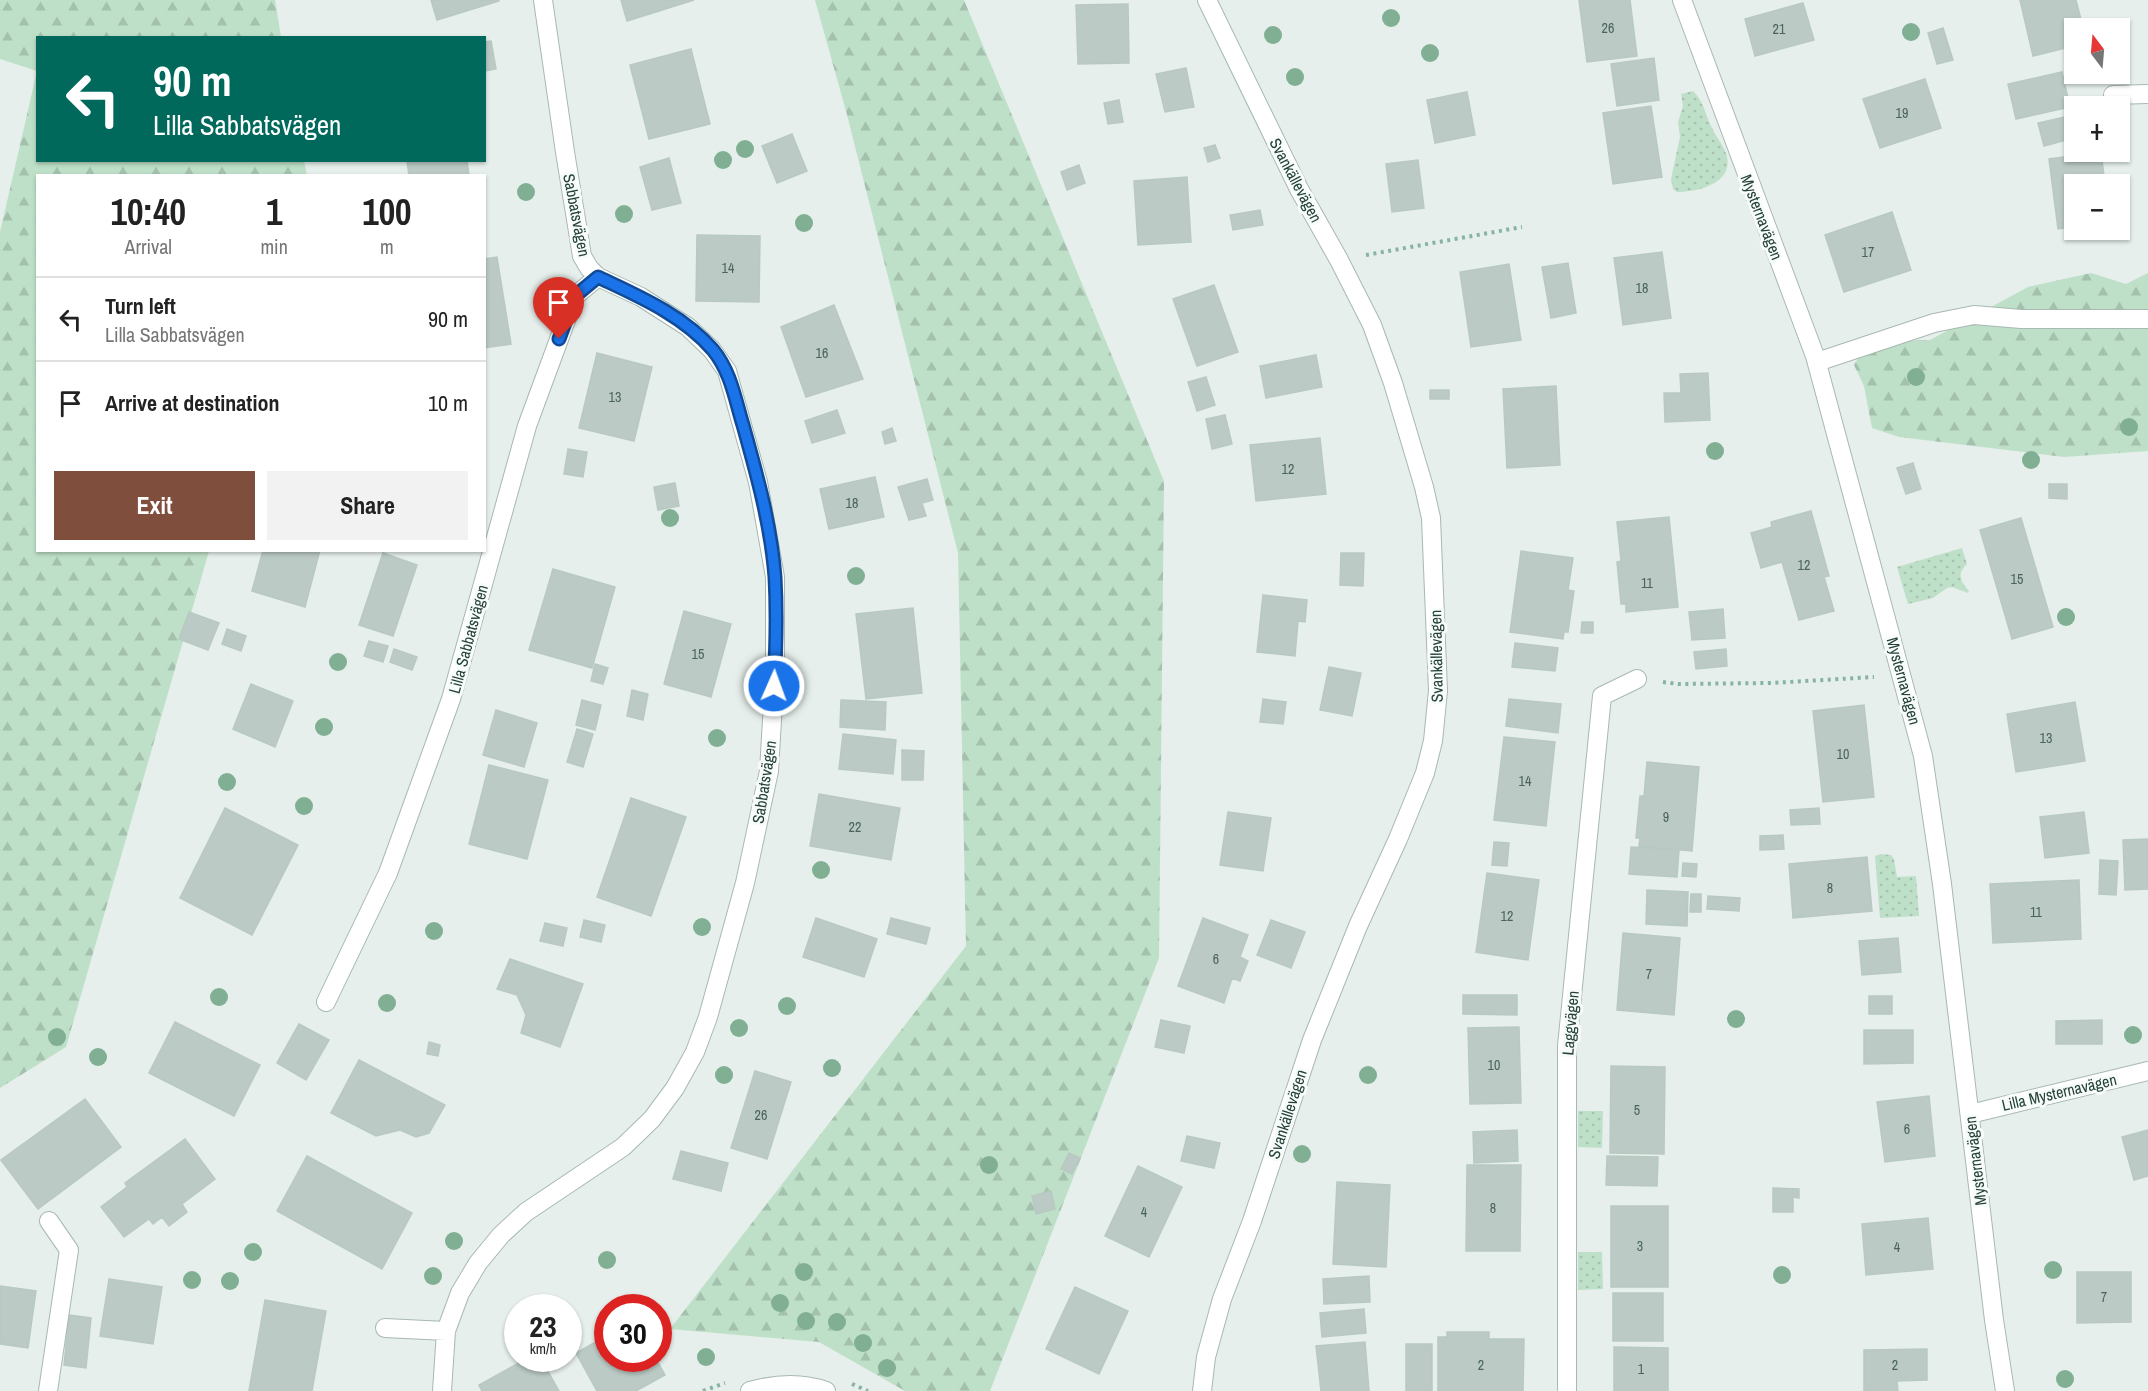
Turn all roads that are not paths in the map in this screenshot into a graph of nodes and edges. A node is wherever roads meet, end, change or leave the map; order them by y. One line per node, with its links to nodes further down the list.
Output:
1 (543, 0): 6 (street, Sabbatsvägen)
2 (1207, 0): 20 (street, Svankällevägen)
3 (1682, 0): 8 (street, Mysternavägen)
4 (2148, 94): 5 (street)
5 (2113, 95)
6 (598, 277): 10 (street, Lilla Sabbatsvägen); 15 (street, Sabbatsvägen)
7 (2148, 319): 8 (street)
8 (1817, 362): 12 (street, Mysternavägen)
9 (1637, 679): 21 (street, Laggvägen)
10 (326, 1002)
11 (2148, 1071): 12 (street, Lilla Mysternavägen)
12 (1970, 1114): 22 (street, Mysternavägen)
13 (49, 1221): 16 (street)
14 (385, 1328): 15 (street)
15 (446, 1331): 17 (street, Sabbatsvägen)
16 (48, 1391)
17 (442, 1391)
18 (750, 1391): 19 (street)
19 (826, 1391)
20 (1202, 1391)
21 (1567, 1391)
22 (2005, 1391)

